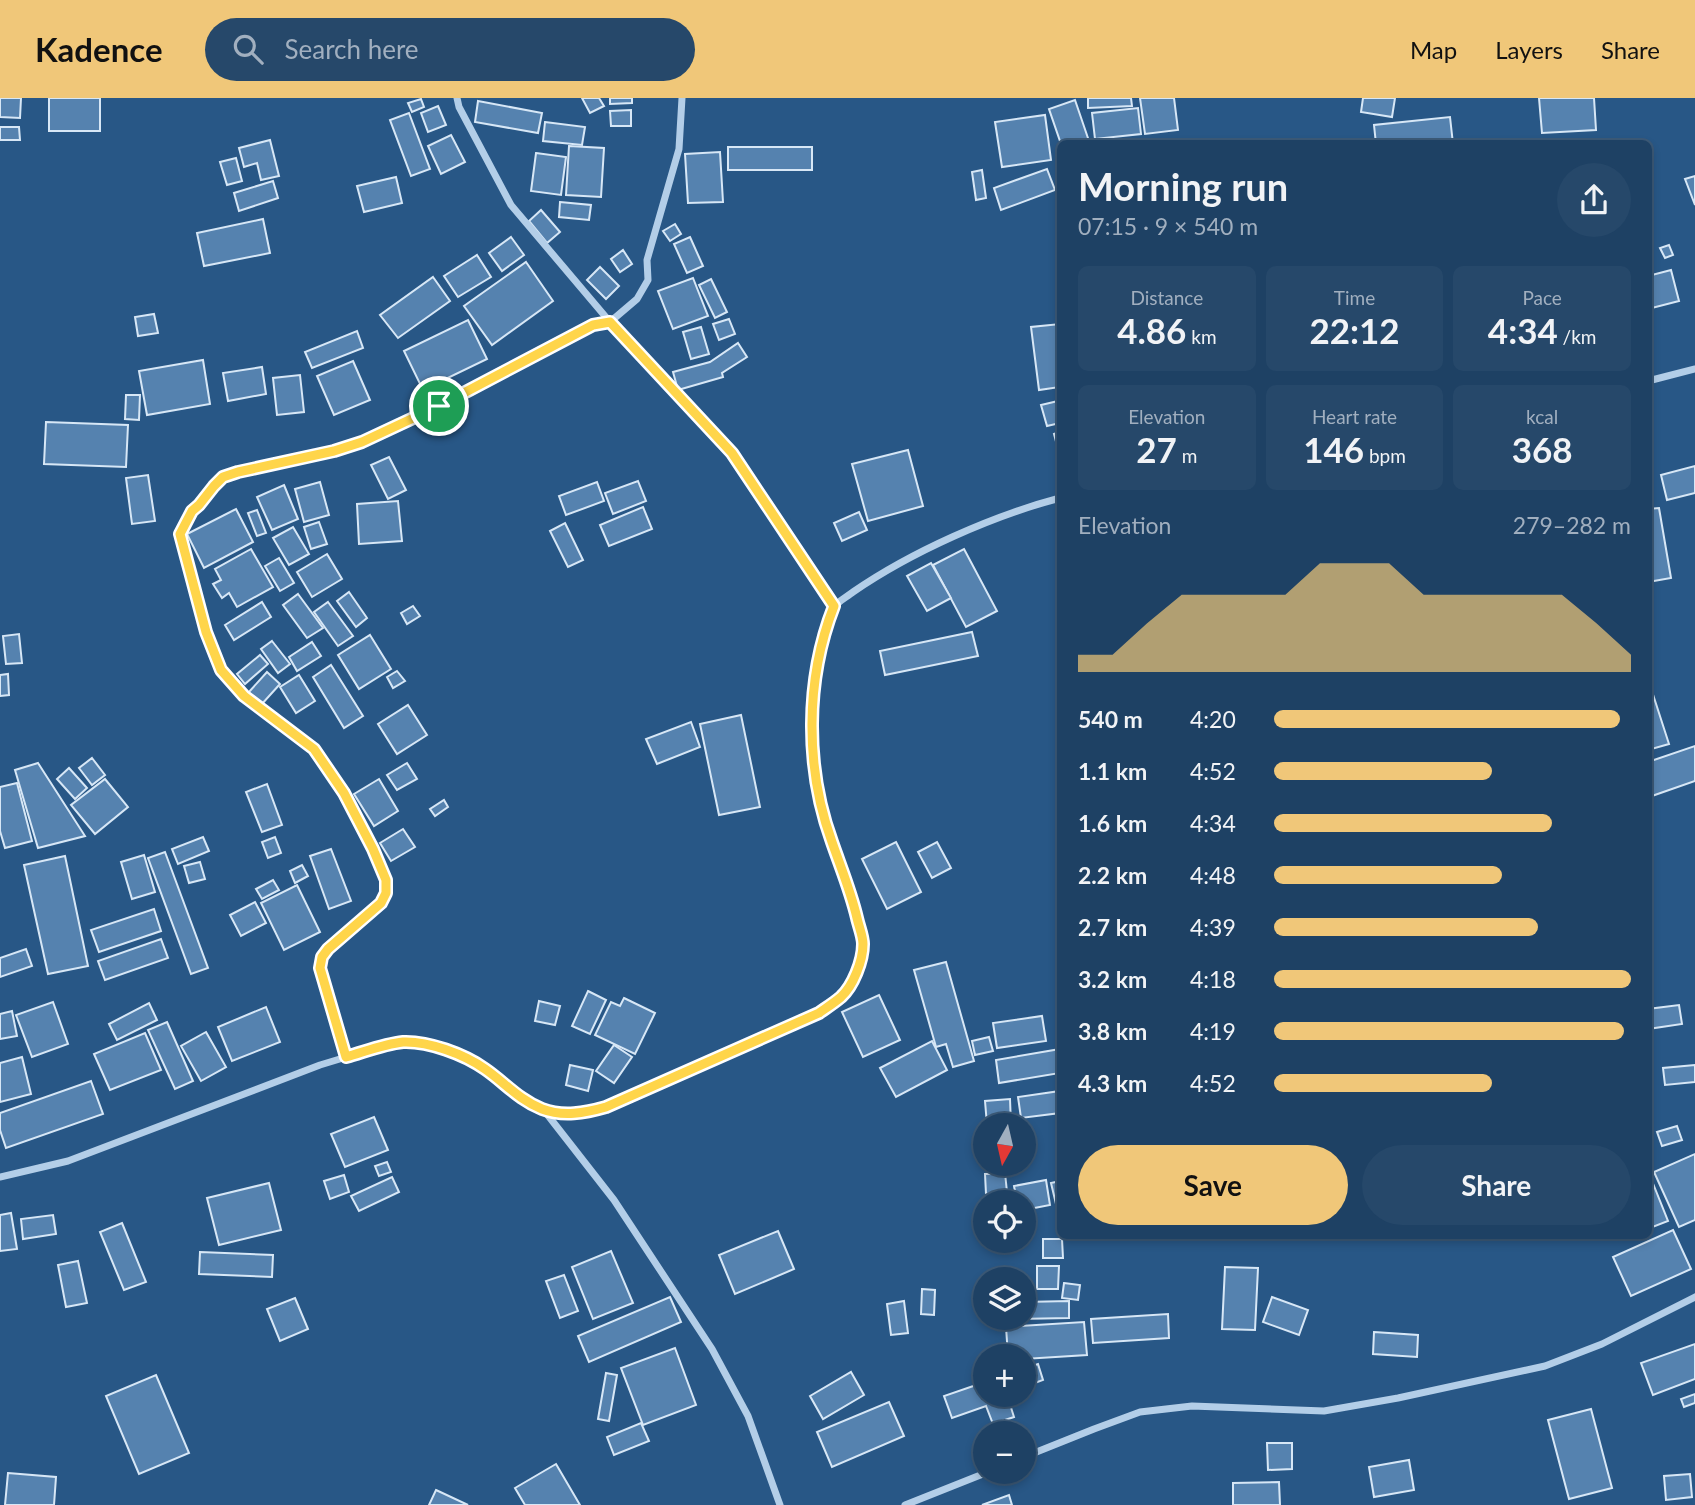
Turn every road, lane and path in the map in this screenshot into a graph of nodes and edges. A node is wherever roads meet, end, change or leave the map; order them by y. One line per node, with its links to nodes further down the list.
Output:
1 (457, 98): 3 (street)
2 (682, 98): 3 (street)
3 (610, 322): 7 (street); 8 (street)
4 (1695, 369): 5 (street)
5 (1652, 380)
6 (1057, 499): 7 (street)
7 (834, 606): 9 (street)
8 (346, 1057): 9 (street); 10 (street)
9 (543, 1109): 14 (street)
10 (0, 1177)
11 (1695, 1297): 12 (street)
12 (1036, 1453)
13 (973, 1478): 15 (street)
14 (780, 1505)
15 (905, 1505)

